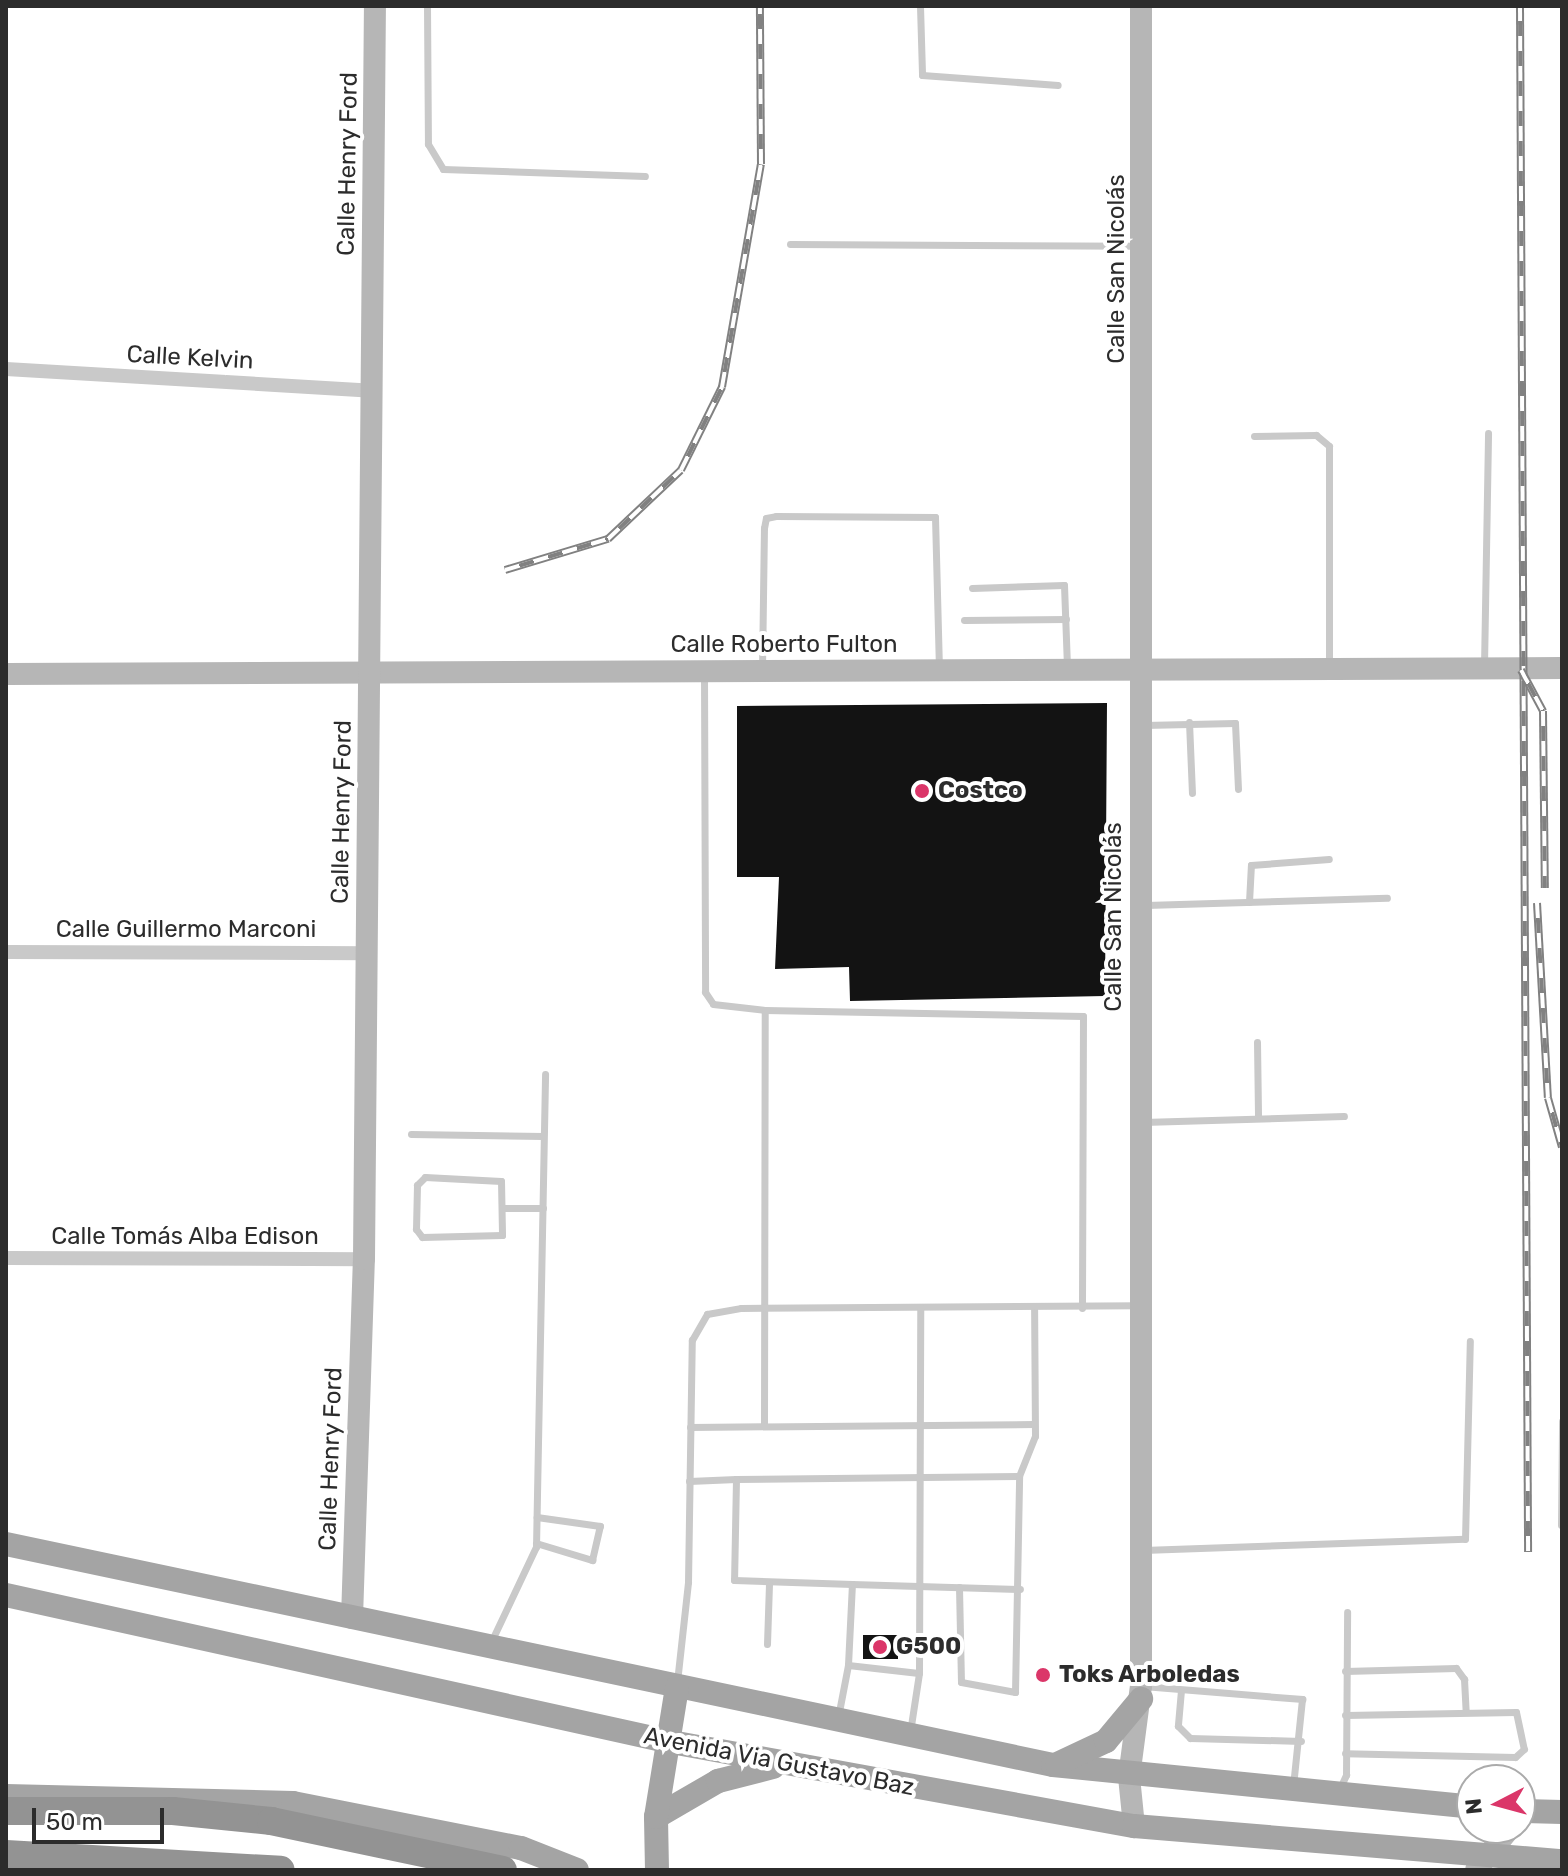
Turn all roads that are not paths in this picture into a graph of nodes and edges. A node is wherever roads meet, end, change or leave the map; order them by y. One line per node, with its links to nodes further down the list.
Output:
1 (375, 6): 10 (street, Calle Henry Ford)
2 (427, 6): 6 (lane)
3 (920, 6): 5 (lane)
4 (1141, 6): 8 (street, Calle San Nicolás)
5 (1058, 85)
6 (645, 176)
7 (790, 244): 8 (lane)
8 (1143, 247): 18 (street, Calle San Nicolás)
9 (6, 369): 10 (street, Calle Kelvin)
10 (371, 391): 24 (street, Calle Henry Ford)
11 (1488, 433): 16 (lane)
12 (1254, 436): 19 (lane)
13 (972, 588): 14 (lane)
14 (1066, 619): 15 (lane); 21 (lane)
15 (964, 620)
16 (1484, 668): 17 (street, Calle Roberto Fulton); 19 (street, Calle Roberto Fulton)
17 (1562, 668)
18 (1142, 669): 19 (street, Calle Roberto Fulton); 21 (street, Calle Roberto Fulton); 27 (street, Calle San Nicolás)
19 (1329, 669)
20 (939, 670): 21 (street, Calle Roberto Fulton); 23 (street, Calle Roberto Fulton); 23 (lane)
21 (1067, 670)
22 (704, 671): 23 (street, Calle Roberto Fulton); 24 (street, Calle Roberto Fulton); 36 (lane)
23 (761, 671)
24 (369, 673): 25 (street, Calle Roberto Fulton); 35 (street, Calle Henry Ford)
25 (6, 674)
26 (1189, 722): 27 (lane); 28 (lane); 29 (lane)
27 (1142, 725): 33 (street, Calle San Nicolás)
28 (1238, 789)
29 (1192, 793)
30 (1329, 859): 32 (lane)
31 (1387, 898): 32 (lane)
32 (1249, 902): 33 (lane)
33 (1139, 905): 41 (street, Calle San Nicolás)
34 (6, 952): 35 (street, Calle Guillermo Marconi)
35 (367, 953): 47 (street, Calle Henry Ford)
36 (765, 1010): 49 (lane); 52 (lane)
37 (1257, 1042): 40 (lane)
38 (545, 1074): 43 (lane)
39 (1344, 1116): 40 (lane)
40 (1258, 1118): 41 (lane)
41 (1140, 1122): 48 (street, Calle San Nicolás)
42 (411, 1134): 43 (lane)
43 (543, 1136): 45 (lane)
44 (502, 1208): 44 (lane); 45 (lane)
45 (543, 1208): 63 (lane)
46 (6, 1258): 47 (street, Calle Tomás Alba Edison)
47 (364, 1259): 75 (street, Calle Henry Ford)
48 (1139, 1305): 52 (lane); 67 (street, Calle San Nicolás)
49 (768, 1308): 50 (lane); 57 (lane); 58 (lane)
50 (920, 1308): 51 (lane); 56 (lane)
51 (1034, 1308): 52 (lane); 55 (lane)
52 (1082, 1308)
53 (1470, 1341): 67 (lane)
54 (1562, 1421): 64 (lane)
55 (1034, 1424): 56 (lane); 59 (lane)
56 (920, 1425): 57 (lane); 61 (lane)
57 (764, 1426): 58 (lane)
58 (690, 1427): 62 (lane)
59 (1019, 1476): 61 (lane); 72 (lane)
60 (736, 1479): 61 (lane); 62 (lane); 68 (lane)
61 (919, 1479): 70 (lane)
62 (689, 1481): 81 (lane)
63 (537, 1517): 65 (lane); 65 (lane)
64 (1561, 1525)
65 (536, 1543): 77 (lane)
66 (6, 1544): 75 (main road, Avenida Via Gustavo Baz)
67 (1140, 1550): 83 (street, Calle San Nicolás)
68 (769, 1583): 69 (lane); 76 (lane)
69 (852, 1584): 70 (lane); 78 (lane)
70 (919, 1586): 71 (lane); 80 (lane)
71 (959, 1587): 72 (lane); 72 (lane)
72 (1020, 1589)
73 (6, 1595): 89 (main road, Avenida Via Gustavo Baz)
74 (1347, 1612): 79 (lane)
75 (352, 1618): 77 (main road, Avenida Via Gustavo Baz)
76 (767, 1644)
77 (488, 1647): 81 (main road, Avenida Via Gustavo Baz)
78 (848, 1665): 80 (lane); 86 (lane)
79 (1345, 1671): 84 (lane); 85 (lane)
80 (919, 1673): 87 (lane)
81 (677, 1688): 86 (main road, Avenida Via Gustavo Baz); 89 (main road)
82 (1181, 1690): 83 (lane); 88 (lane); 88 (lane)
83 (1141, 1693): 92 (main road); 93 (street, Calle San Nicolás)
84 (1466, 1712): 85 (lane); 90 (lane)
85 (1345, 1715): 90 (lane)
86 (836, 1723): 87 (main road, Avenida Via Gustavo Baz)
87 (909, 1739): 92 (main road, Avenida Via Gustavo Baz)
88 (1301, 1741): 94 (lane)
89 (671, 1742): 91 (main road, Avenida Via Gustavo Baz); 101 (main road)
90 (1345, 1753): 95 (lane)
91 (781, 1765): 101 (main road); 102 (main road, Avenida Via Gustavo Baz)
92 (1053, 1765): 93 (main road, Avenida Via Gustavo Baz)
93 (1129, 1777): 94 (main road, Avenida Via Gustavo Baz); 102 (street, Calle San Nicolás)
94 (1292, 1791): 95 (main road, Avenida Via Gustavo Baz)
95 (1336, 1795): 97 (main road, Avenida Via Gustavo Baz)
96 (6, 1796): 110 (main road)
97 (1456, 1806)
98 (6, 1811): 109 (highway)
99 (1562, 1812): 100 (main road)
100 (1536, 1814)
101 (656, 1817): 111 (main road)
102 (1134, 1826): 105 (main road, Avenida Via Gustavo Baz)
103 (1497, 1844): 107 (street)
104 (6, 1854): 108 (highway)
105 (1392, 1861): 107 (main road, Avenida Via Gustavo Baz)
106 (1562, 1861): 107 (main road, Avenida Via Gustavo Baz)
107 (1482, 1864)
108 (281, 1870)
109 (503, 1870)
110 (577, 1870)
111 (657, 1870)

